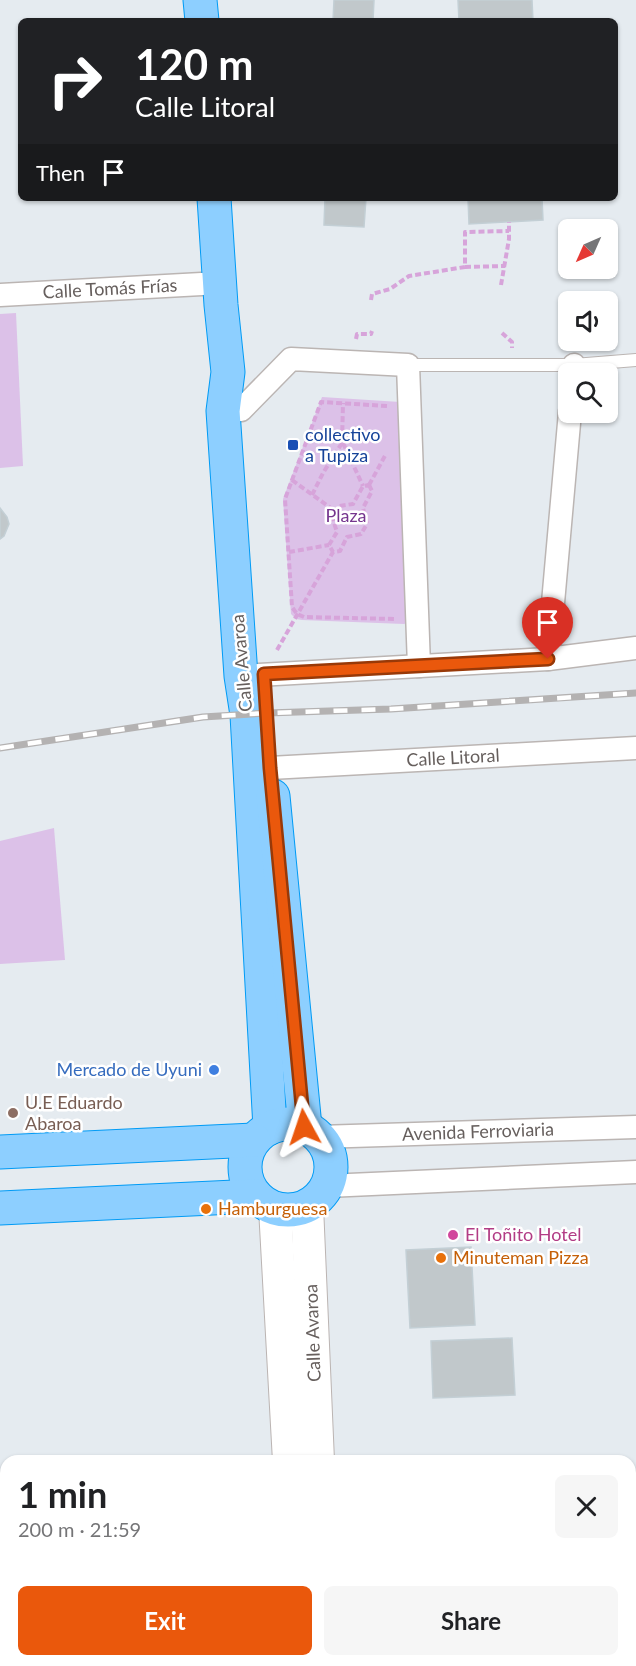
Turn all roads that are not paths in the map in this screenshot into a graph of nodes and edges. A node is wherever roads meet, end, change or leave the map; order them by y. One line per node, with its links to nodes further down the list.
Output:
1 (200, 0): 2 (highway)
2 (202, 18)
3 (214, 201): 4 (highway, Calle Avaroa)
4 (220, 283): 5 (street, Calle Tomás Frías); 10 (highway, Calle Avaroa)
5 (0, 295)
6 (636, 360): 7 (lane)
7 (615, 363)
8 (408, 365): 9 (lane); 10 (street); 14 (street)
9 (558, 369)
10 (232, 411): 15 (highway, Calle Avaroa)
11 (569, 423): 13 (street)
12 (636, 648): 13 (street)
13 (548, 659): 14 (street)
14 (419, 666): 15 (street)
15 (253, 675): 17 (highway, Calle Avaroa); 20 (highway, Calle Avaroa)
16 (636, 748): 17 (street, Calle Litoral)
17 (270, 768): 19 (highway, Calle Avaroa)
18 (636, 1127): 19 (street, Avenida Ferroviaria)
19 (312, 1132): 20 (highway); 23 (highway)
20 (262, 1134): 21 (highway); 24 (highway)
21 (0, 1152)
22 (636, 1173): 23 (street)
23 (317, 1196): 24 (highway); 27 (main road, Calle Avaroa)
24 (266, 1202): 25 (highway); 26 (main road, Calle Avaroa)
25 (0, 1208)
26 (288, 1455)
27 (318, 1455)

